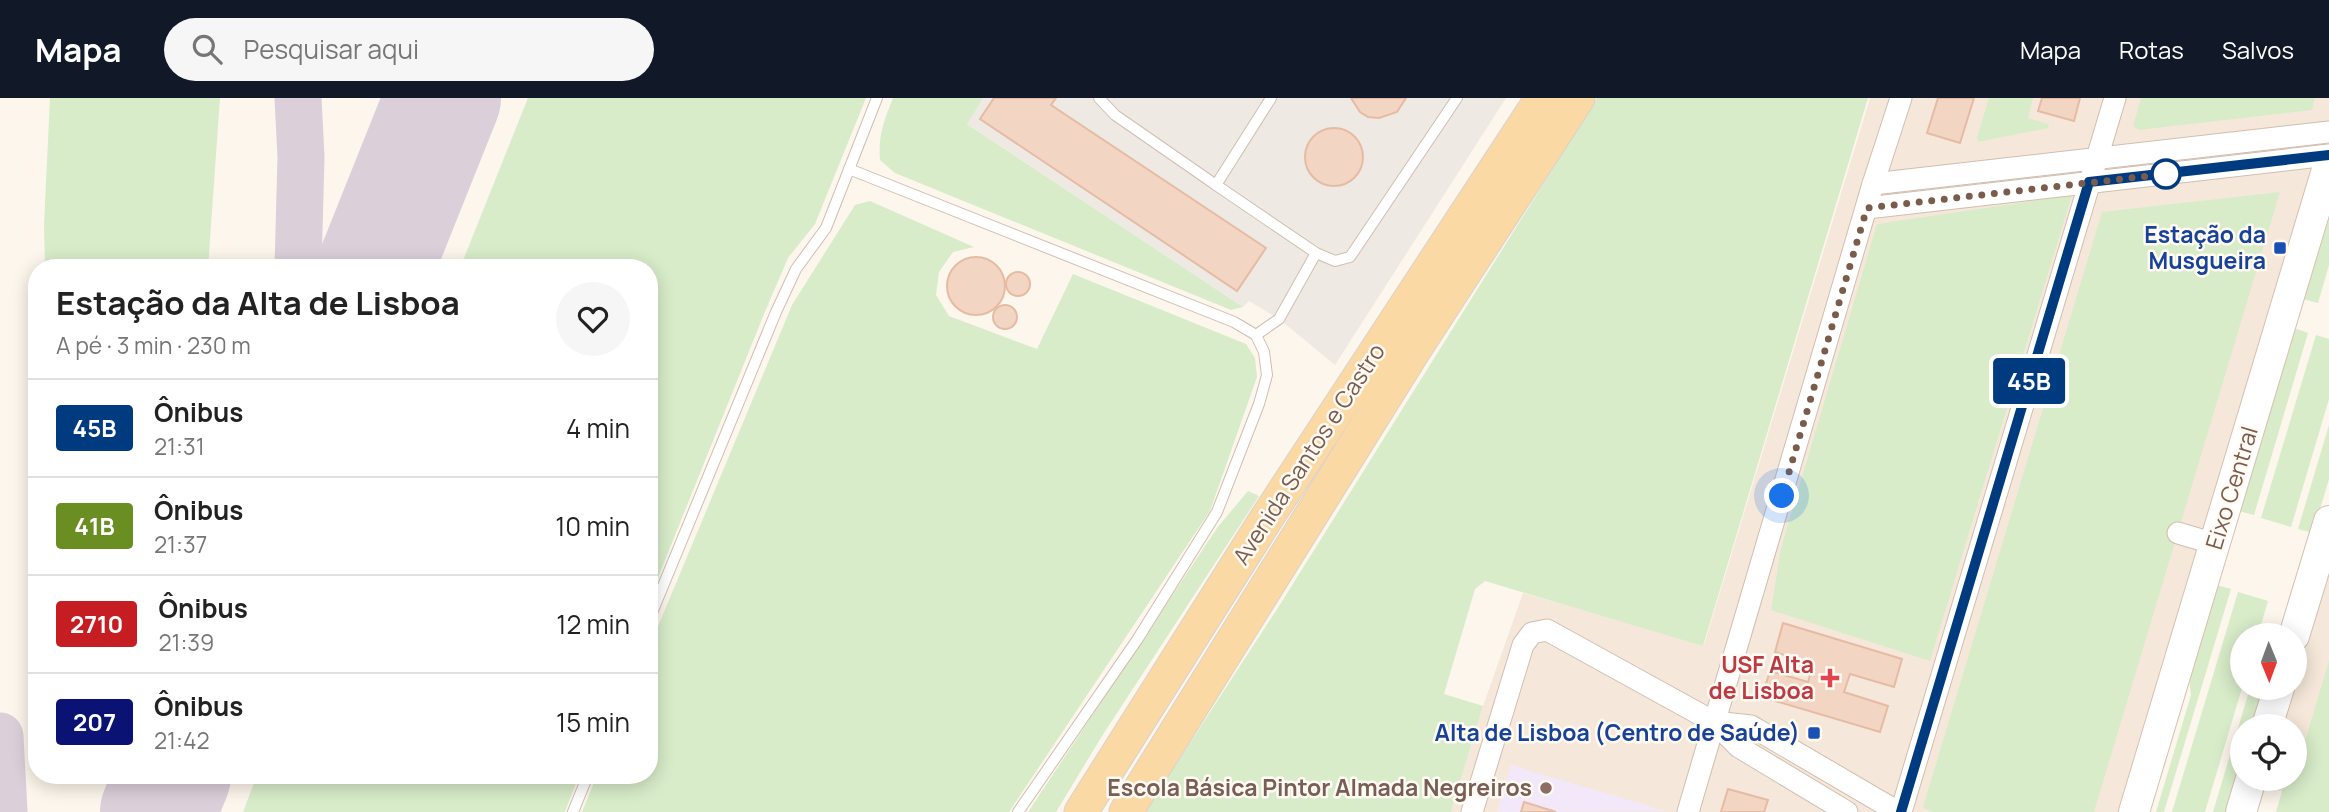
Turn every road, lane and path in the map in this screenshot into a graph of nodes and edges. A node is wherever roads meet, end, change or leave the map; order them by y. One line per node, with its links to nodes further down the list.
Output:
1 (877, 98): 13 (lane)
2 (1099, 98): 16 (lane)
3 (1272, 98): 16 (lane)
4 (1457, 98): 18 (lane)
5 (1542, 98): 30 (main road, Avenida Santos e Castro)
6 (1578, 98): 31 (main road, Avenida Santos e Castro)
7 (1900, 98): 15 (street)
8 (2116, 98): 11 (street)
9 (2329, 132): 11 (street)
10 (2329, 155): 14 (street)
11 (2096, 158): 14 (street); 15 (street)
12 (2329, 163): 22 (main road, Eixo Central)
13 (849, 169): 19 (lane); 23 (lane)
14 (2089, 182): 17 (street); 35 (street)
15 (1873, 184): 17 (street)
16 (1216, 185): 18 (lane)
17 (1867, 208): 25 (street)
18 (1316, 253): 19 (lane)
19 (1256, 335): 29 (lane)
20 (2329, 521): 24 (main road)
21 (2178, 533): 22 (street)
22 (2215, 544): 36 (main road, Eixo Central)
23 (658, 598)
24 (2298, 623)
25 (1714, 722): 32 (street); 33 (street); 34 (street); 35 (street)
26 (584, 784): 28 (lane)
27 (2247, 791): 37 (main road)
28 (573, 812)
29 (1018, 812)
30 (1080, 812)
31 (1126, 812)
32 (1472, 812)
33 (1688, 812)
34 (1847, 812)
35 (1899, 812)
36 (2134, 812)
37 (2241, 812)

